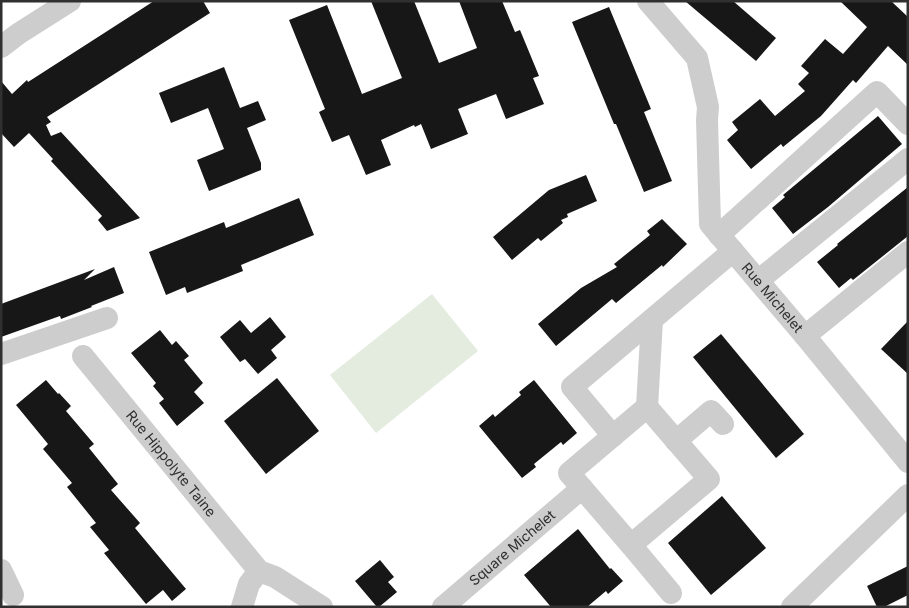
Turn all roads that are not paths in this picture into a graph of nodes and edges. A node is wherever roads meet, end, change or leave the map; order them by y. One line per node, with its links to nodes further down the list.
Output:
1 (70, 1): 3 (street)
2 (648, 1): 6 (street, Rue Michelet)
3 (1, 47)
4 (908, 124): 6 (street)
5 (908, 159): 8 (street)
6 (726, 243): 8 (street, Rue Michelet); 10 (street)
7 (908, 252): 11 (street)
8 (758, 280): 11 (street, Rue Michelet)
9 (107, 318): 12 (street)
10 (652, 320): 14 (street); 16 (street)
11 (806, 336): 18 (street, Rue Michelet)
12 (1, 354)
13 (83, 356): 23 (street, Rue Hippolyte Taine)
14 (647, 407): 16 (street); 17 (street)
15 (723, 424): 17 (street)
16 (613, 436): 19 (street)
17 (676, 441): 21 (street)
18 (908, 462)
19 (582, 488): 21 (street); 28 (street, Square Michelet)
20 (908, 495): 29 (street)
21 (631, 546): 24 (street)
22 (1, 570): 25 (street)
23 (259, 571): 26 (street); 27 (street, Rue Hippolyte Taine)
24 (672, 593)
25 (13, 595)
26 (242, 607)
27 (322, 607)
28 (443, 607)
29 (792, 607)

